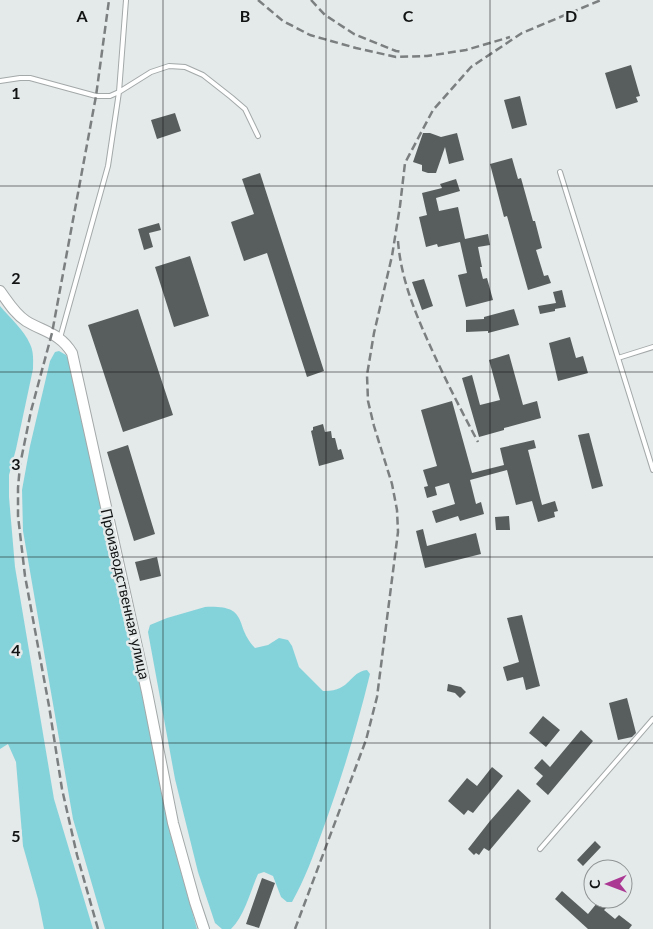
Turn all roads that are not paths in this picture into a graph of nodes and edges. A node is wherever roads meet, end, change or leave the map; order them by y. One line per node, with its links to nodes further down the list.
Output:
1 (126, 0): 3 (lane)
2 (0, 81): 3 (lane)
3 (119, 92): 4 (lane); 7 (lane)
4 (258, 136)
5 (560, 172): 9 (lane)
6 (0, 291): 7 (street, Производственная улица)
7 (60, 338): 13 (street, Производственная улица)
8 (653, 347): 9 (lane)
9 (618, 358): 10 (lane)
10 (653, 470)
11 (653, 719): 12 (lane)
12 (540, 849)
13 (204, 929)

